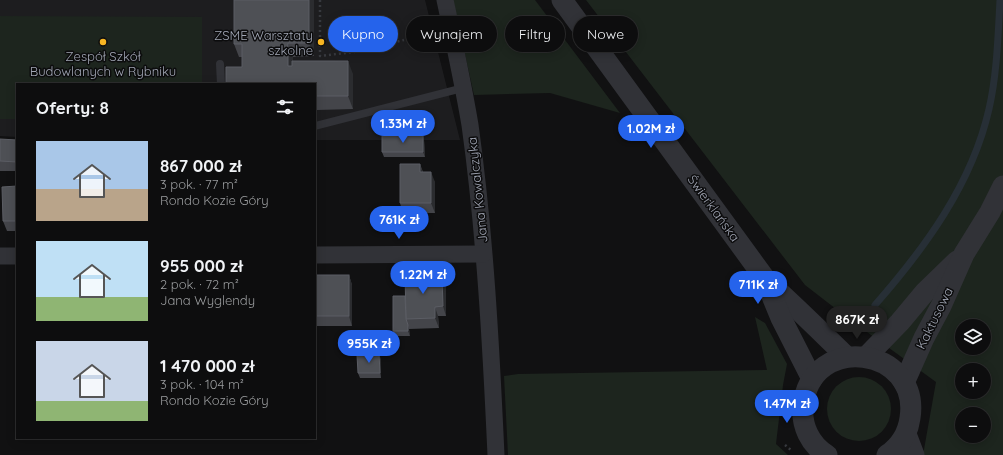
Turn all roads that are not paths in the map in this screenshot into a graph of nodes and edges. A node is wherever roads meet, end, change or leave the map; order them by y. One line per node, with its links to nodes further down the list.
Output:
1 (445, 0): 5 (street, Jana Kowalczyka)
2 (562, 0): 13 (street, Świerklańska)
3 (220, 64): 4 (lane)
4 (221, 83)
5 (463, 88): 6 (lane); 8 (street, Jana Kowalczyka)
6 (316, 126)
7 (1003, 186): 9 (street, Kaktusowa)
8 (483, 254): 10 (street); 18 (street, Jana Kowalczyka)
9 (964, 254): 14 (street, Kaktusowa); 16 (street, Kaktusowa)
10 (316, 255)
11 (0, 256): 12 (street)
12 (16, 256)
13 (766, 280): 14 (street, Świerklańska); 15 (street, Świerklańska)
14 (857, 357): 15 (street); 16 (street)
15 (812, 379): 19 (street)
16 (904, 383): 17 (street)
17 (906, 434): 20 (street); 21 (street)
18 (496, 455)
19 (826, 455)
20 (887, 455)
21 (914, 455)

